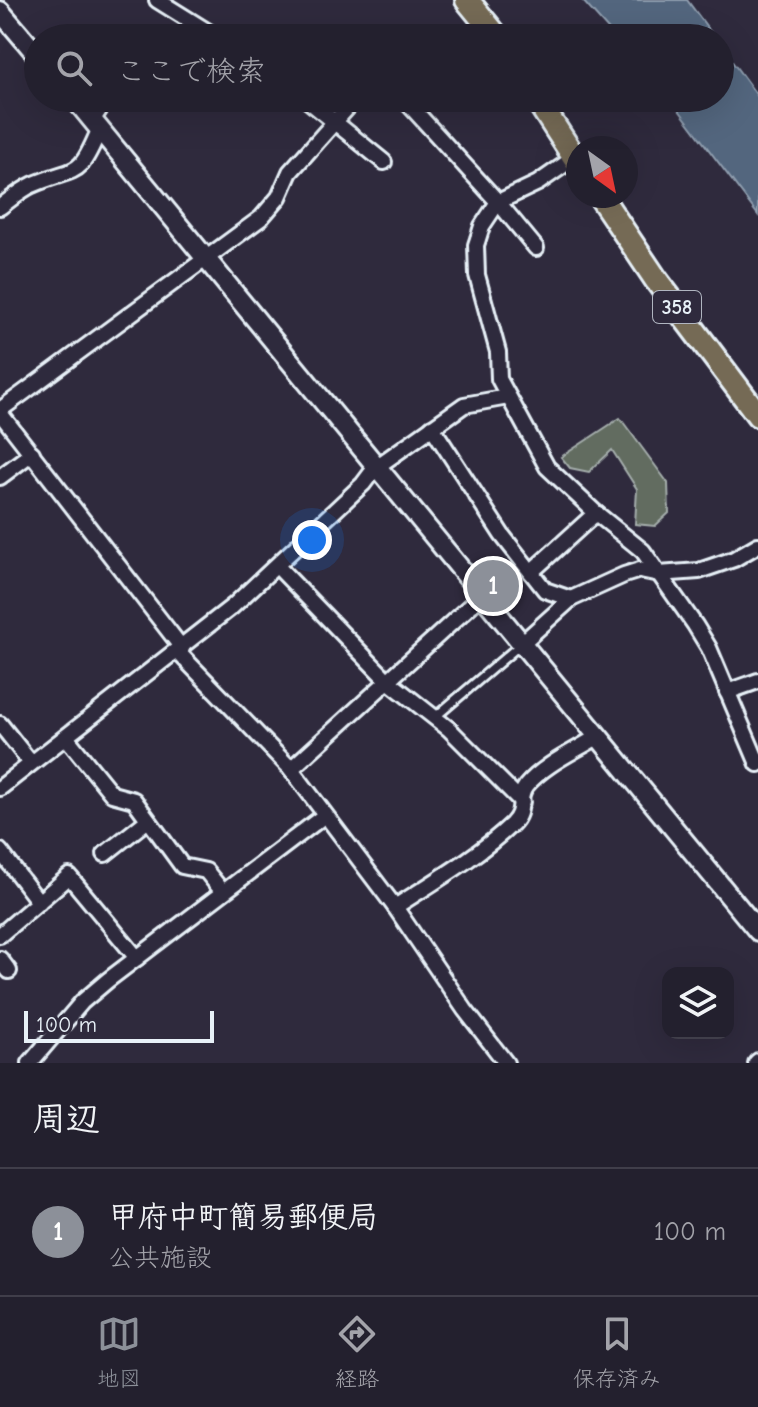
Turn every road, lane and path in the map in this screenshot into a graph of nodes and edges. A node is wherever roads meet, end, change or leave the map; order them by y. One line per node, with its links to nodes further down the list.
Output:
1 (157, 0): 4 (street)
2 (467, 0): 5 (highway)
3 (0, 11): 6 (street)
4 (187, 24)
5 (485, 24)
6 (24, 39)
7 (86, 112): 14 (street)
8 (104, 112): 14 (lane)
9 (322, 112): 13 (street)
10 (342, 112): 13 (street)
11 (416, 112): 18 (street)
12 (545, 112): 15 (highway)
13 (333, 121): 16 (street); 22 (street)
14 (97, 125): 19 (street); 22 (street)
15 (566, 145)
16 (384, 162)
17 (566, 166): 18 (street)
18 (498, 202): 21 (street); 23 (street)
19 (0, 207)
20 (608, 208): 25 (highway, 358)
21 (536, 248)
22 (206, 260): 24 (street); 28 (street)
23 (508, 397): 26 (street); 30 (street)
24 (0, 411): 27 (street)
25 (758, 415)
26 (432, 427): 28 (street); 33 (street)
27 (32, 453): 29 (street); 38 (street)
28 (375, 468): 32 (street); 35 (street)
29 (0, 477)
30 (596, 513): 33 (street); 34 (street)
31 (758, 545): 34 (street)
32 (277, 566): 38 (street); 39 (street)
33 (531, 572): 36 (street)
34 (659, 574): 36 (street); 41 (street)
35 (481, 596): 37 (street); 39 (street)
36 (571, 599): 37 (street)
37 (521, 644): 42 (lane); 45 (street)
38 (180, 650): 44 (street); 48 (street)
39 (388, 681): 42 (street); 48 (street)
40 (758, 681): 41 (street)
41 (727, 692): 47 (street)
42 (434, 718): 50 (street)
43 (0, 724): 46 (street)
44 (66, 737): 46 (street); 52 (street)
45 (597, 737): 50 (street); 58 (street)
46 (31, 763): 49 (street)
47 (758, 764)
48 (291, 769): 51 (street)
49 (0, 788)
50 (522, 802): 57 (street)
51 (325, 815): 55 (street); 57 (street)
52 (148, 820): 54 (street); 55 (street)
53 (0, 851): 56 (street)
54 (105, 854)
55 (223, 892): 60 (street)
56 (39, 902): 59 (street); 60 (street)
57 (395, 907): 62 (street)
58 (758, 931)
59 (0, 935)
60 (137, 958): 61 (street)
61 (30, 1063)
62 (506, 1063)

